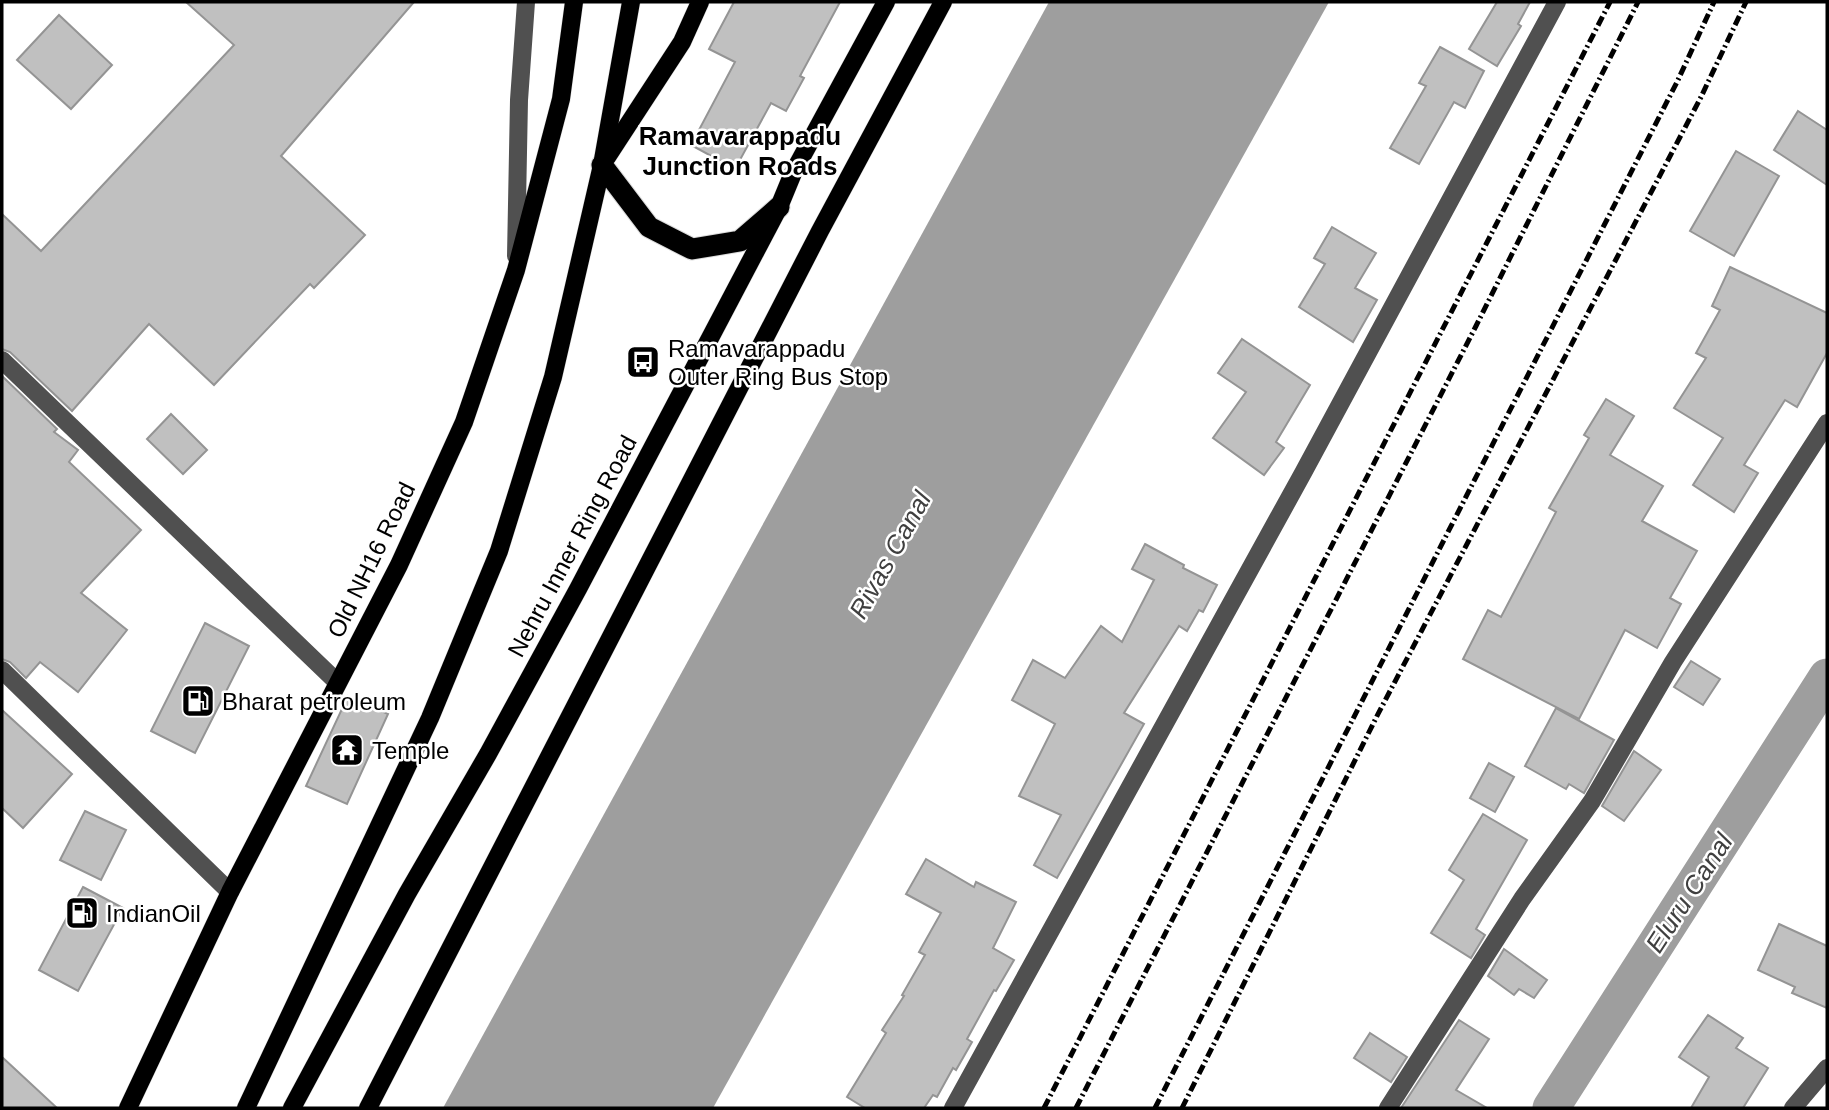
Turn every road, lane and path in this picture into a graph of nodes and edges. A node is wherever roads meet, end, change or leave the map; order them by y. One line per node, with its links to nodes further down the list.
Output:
1 (526, 2): 10 (street)
2 (574, 2): 10 (main road, Old NH16 Road)
3 (631, 2): 8 (main road)
4 (700, 2): 8 (main road)
5 (886, 2): 9 (main road, Nehru Inner Ring Road)
6 (943, 2): 20 (main road)
7 (1558, 2): 21 (street)
8 (602, 165): 9 (highway); 18 (main road)
9 (779, 207): 19 (main road, Nehru Inner Ring Road)
10 (516, 270): 14 (main road, Old NH16 Road)
11 (2, 360): 14 (street)
12 (1827, 424): 22 (street)
13 (2, 670): 15 (street)
14 (338, 682): 15 (main road, Old NH16 Road)
15 (230, 892): 17 (main road, Old NH16 Road)
16 (1827, 1068): 23 (street)
17 (128, 1108)
18 (246, 1108)
19 (292, 1108)
20 (368, 1108)
21 (953, 1108)
22 (1388, 1108)
23 (1793, 1108)

